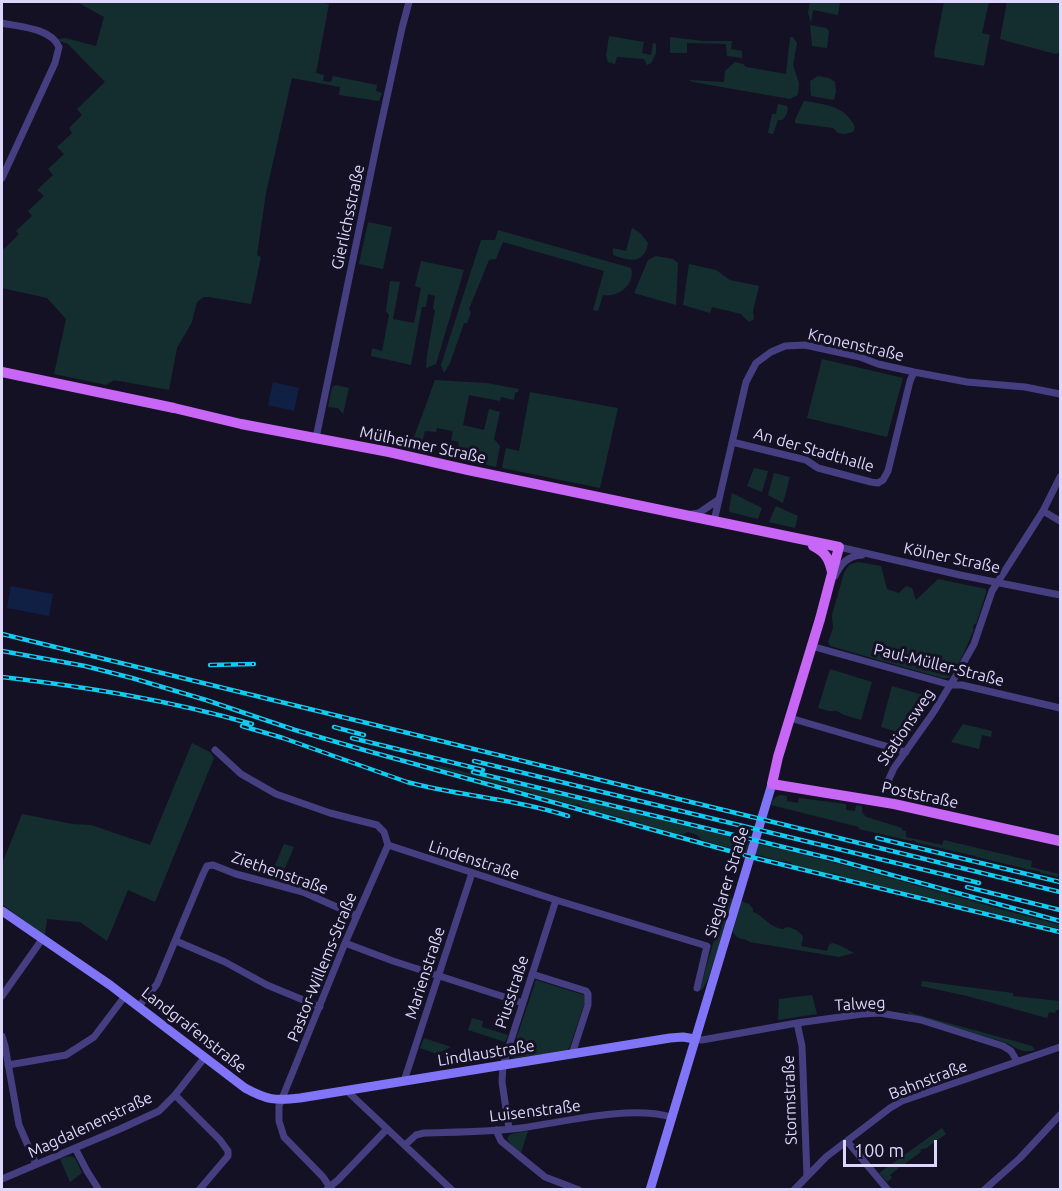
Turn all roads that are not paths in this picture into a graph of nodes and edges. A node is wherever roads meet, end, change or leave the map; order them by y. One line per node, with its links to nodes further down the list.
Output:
1 (409, 2): 7 (street, Gierlichsstraße)
2 (2, 23): 3 (street)
3 (2, 178)
4 (2, 372): 7 (main road, Mülheimer Straße)
5 (914, 372): 6 (street, Kronenstraße); 8 (street, Kronenstraße); 8 (street, An der Stadthalle)
6 (1060, 394)
7 (316, 438): 12 (main road, Mülheimer Straße)
8 (732, 442): 10 (street, Kronenstraße)
9 (1060, 477): 11 (street, Stationsweg)
10 (718, 500): 12 (street); 13 (street, Kronenstraße)
11 (1043, 512): 14 (street); 19 (street, Stationsweg)
12 (687, 515): 13 (main road, Mülheimer Straße)
13 (714, 521): 15 (main road, Mülheimer Straße)
14 (1060, 521)
15 (802, 540): 16 (main road, Mülheimer Straße); 18 (main road)
16 (839, 547): 17 (street, Kölner Straße); 18 (main road, Sieglarer Straße)
17 (867, 554): 18 (street, Sieglarer Straße); 19 (street, Kölner Straße)
18 (831, 578): 21 (main road, Sieglarer Straße)
19 (997, 582): 20 (street, Kölner Straße); 22 (street, Stationsweg)
20 (1060, 595)
21 (812, 646): 22 (street, Paul-Müller-Straße); 24 (main road, Sieglarer Straße)
22 (951, 685): 23 (street, Paul-Müller-Straße); 26 (street, Stationsweg)
23 (1060, 708)
24 (790, 718): 26 (street); 27 (main road, Sieglarer Straße)
25 (215, 750): 30 (street)
26 (906, 752): 28 (street, Stationsweg)
27 (772, 784): 29 (main road, Poststraße); 48 (street, Sieglarer Straße)
28 (884, 789)
29 (1060, 841)
30 (388, 845): 31 (street, Lindenstraße); 34 (street, Pastor-Willems-Straße)
31 (472, 873): 32 (street, Lindenstraße); 39 (street, Marienstraße)
32 (556, 900): 38 (street, Piusstraße); 40 (street, Lindenstraße)
33 (2, 911): 35 (street, Landgrafenstraße)
34 (357, 916): 36 (street, Ziethenstraße); 37 (street, Pastor-Willems-Straße)
35 (42, 938): 41 (street); 42 (street, Landgrafenstraße)
36 (176, 940): 44 (street, Ziethenstraße); 45 (street)
37 (345, 942): 39 (street); 45 (street, Pastor-Willems-Straße)
38 (532, 974): 43 (street, Piusstraße); 50 (street)
39 (438, 976): 43 (street); 55 (street, Marienstraße)
40 (697, 988)
41 (2, 996)
42 (125, 996): 44 (street, Landgrafenstraße); 53 (street)
43 (523, 1003): 54 (street, Piusstraße)
44 (139, 1006): 51 (street, Landgrafenstraße)
45 (320, 1007): 58 (street, Pastor-Willems-Straße)
46 (797, 1023): 48 (street, Talweg); 52 (street, Talweg); 68 (street, Stormstraße)
47 (2, 1036): 53 (street)
48 (694, 1039): 50 (street, Lindlaustraße); 60 (street, Sieglarer Straße)
49 (1060, 1047): 52 (street, Bahnstraße)
50 (572, 1054): 54 (street, Lindlaustraße)
51 (205, 1057): 57 (street, Magdalenenstraße); 58 (street, Landgrafenstraße)
52 (1017, 1061): 64 (street, Bahnstraße)
53 (8, 1065): 67 (street)
54 (503, 1065): 55 (street, Lindlaustraße); 62 (street, Piusstraße)
55 (404, 1081): 56 (street, Lindlaustraße)
56 (346, 1090): 58 (street, Lindlaustraße); 61 (street)
57 (175, 1095): 66 (street, Magdalenenstraße); 73 (street)
58 (282, 1100): 70 (street)
59 (1060, 1115): 79 (street)
60 (671, 1117): 62 (street, Luisenstraße); 76 (street, Sieglarer Straße)
61 (387, 1129): 65 (street); 70 (street)
62 (509, 1129): 63 (street, Luisenstraße)
63 (496, 1130): 65 (street, Luisenstraße); 71 (street)
64 (847, 1141): 68 (street, Bahnstraße); 78 (street)
65 (405, 1145): 74 (street)
66 (75, 1148): 67 (street, Magdalenenstraße); 72 (street)
67 (36, 1164): 69 (street, Magdalenenstraße)
68 (807, 1176): 77 (street, Bahnstraße)
69 (2, 1179)
70 (330, 1188)
71 (566, 1188): 75 (street)
72 (99, 1190)
73 (200, 1190)
74 (452, 1190)
75 (579, 1190)
76 (650, 1190)
77 (794, 1190)
78 (888, 1190)
79 (984, 1190)

